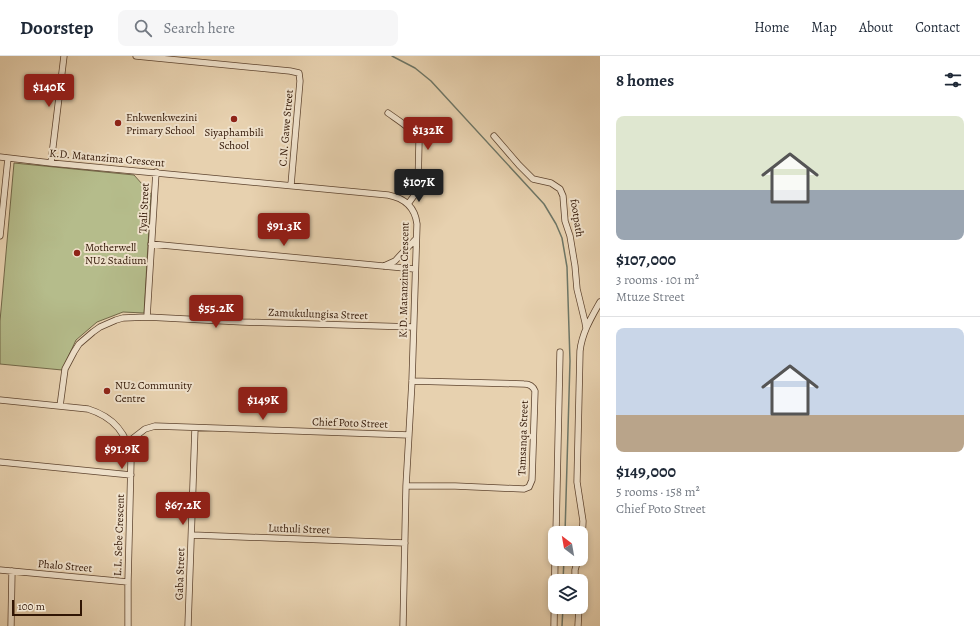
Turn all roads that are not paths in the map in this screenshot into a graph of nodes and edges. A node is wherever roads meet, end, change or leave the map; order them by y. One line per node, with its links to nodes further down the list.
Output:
1 (64, 56): 7 (street)
2 (136, 56): 9 (street, C.N. Gawe Street)
3 (388, 113): 10 (street)
4 (494, 136): 19 (street, footpath)
5 (0, 157): 6 (street, K.D. Matanzima Crescent)
6 (8, 158): 7 (street, K.D. Matanzima Crescent); 11 (street)
7 (51, 163): 8 (street, K.D. Matanzima Crescent)
8 (156, 172): 9 (street, K.D. Matanzima Crescent); 13 (street, Tyali Street)
9 (291, 186): 10 (street, K.D. Matanzima Crescent)
10 (408, 204): 12 (street, K.D. Matanzima Crescent)
11 (0, 236)
12 (416, 239): 14 (street); 15 (street, K.D. Matanzima Crescent)
13 (151, 244): 14 (street); 17 (street, Tyali Street)
14 (384, 266): 15 (street)
15 (415, 270): 18 (street, K.D. Matanzima Crescent)
16 (600, 302): 19 (street)
17 (147, 317): 18 (street, Zamukulungisa Street); 23 (street, Zamukulungisa Street)
18 (413, 327): 21 (street, K.D. Matanzima Crescent)
19 (586, 328): 31 (street)
20 (560, 352): 30 (street)
21 (412, 381): 25 (street, K.D. Matanzima Crescent); 29 (street, Tamsanqa Street)
22 (0, 400): 23 (street, L.L. Sebe Crescent)
23 (60, 406): 26 (street, L.L. Sebe Crescent)
24 (195, 428): 25 (street, Chief Poto Street); 26 (street, Chief Poto Street); 32 (street, Gaba Street)
25 (409, 435): 29 (street, K.D. Matanzima Crescent)
26 (127, 444): 28 (street, L.L. Sebe Crescent)
27 (0, 462): 28 (street)
28 (131, 475): 37 (street, L.L. Sebe Crescent)
29 (406, 486): 33 (street, K.D. Matanzima Crescent)
30 (556, 526)
31 (583, 526)
32 (192, 535): 33 (street, Luthuli Street); 41 (street, Gaba Street)
33 (406, 543): 42 (street, K.D. Matanzima Crescent)
34 (555, 566): 43 (street)
35 (0, 570): 36 (street, Phalo Street)
36 (12, 571): 37 (street, Phalo Street); 39 (street)
37 (128, 582): 40 (street, L.L. Sebe Crescent)
38 (579, 614): 44 (street)
39 (11, 626)
40 (128, 626)
41 (188, 626)
42 (403, 626)
43 (554, 626)
44 (578, 626)

